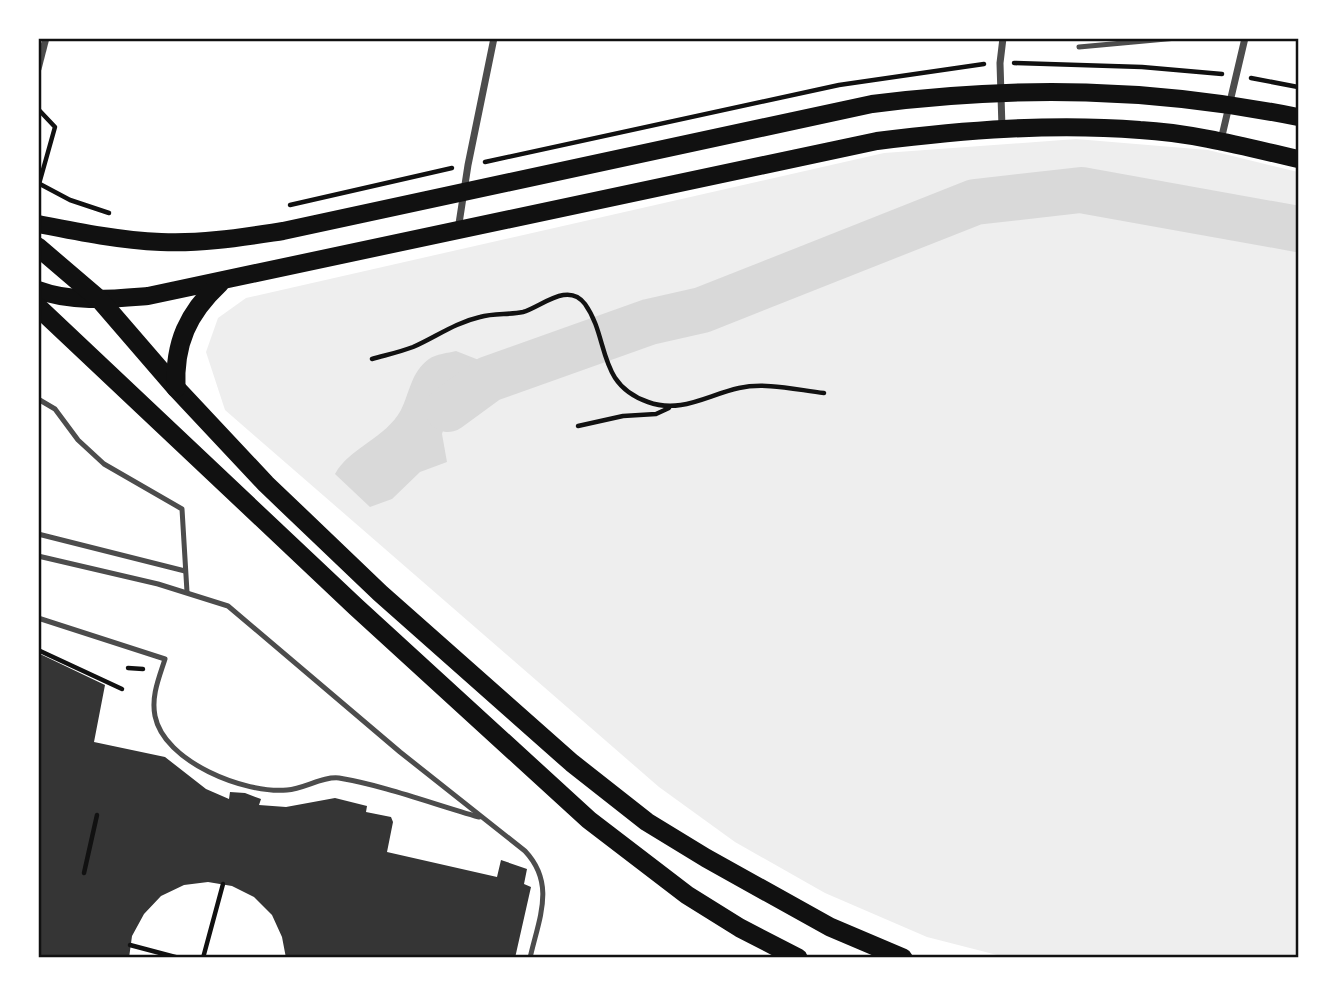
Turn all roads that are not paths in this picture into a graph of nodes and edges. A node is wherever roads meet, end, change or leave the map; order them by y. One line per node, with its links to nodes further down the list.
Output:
1 (46, 38): 7 (street)
2 (494, 38): 15 (street)
3 (1003, 38): 9 (street)
4 (1177, 38): 6 (lane)
5 (1245, 38): 10 (street)
6 (1079, 47)
7 (40, 57): 8 (street)
8 (38, 69)
9 (1000, 91): 10 (main road); 12 (street); 15 (main road)
10 (1229, 103): 11 (main road); 13 (street)
11 (1298, 117)
12 (1002, 128): 13 (main road); 17 (main road)
13 (1220, 141): 14 (main road)
14 (1298, 159)
15 (463, 193): 16 (main road); 17 (street)
16 (38, 224)
17 (458, 232): 19 (main road)
18 (38, 247): 21 (highway)
19 (220, 283): 21 (main road); 23 (highway)
20 (38, 290): 21 (main road)
21 (100, 300): 23 (highway)
22 (38, 307): 32 (highway)
23 (176, 388): 33 (highway)
24 (38, 399): 27 (lane)
25 (38, 534): 27 (lane)
26 (38, 556): 28 (lane)
27 (185, 571): 28 (lane)
28 (187, 592): 30 (lane)
29 (38, 618): 30 (lane)
30 (482, 818): 31 (lane)
31 (530, 957)
32 (798, 957)
33 (903, 957)

